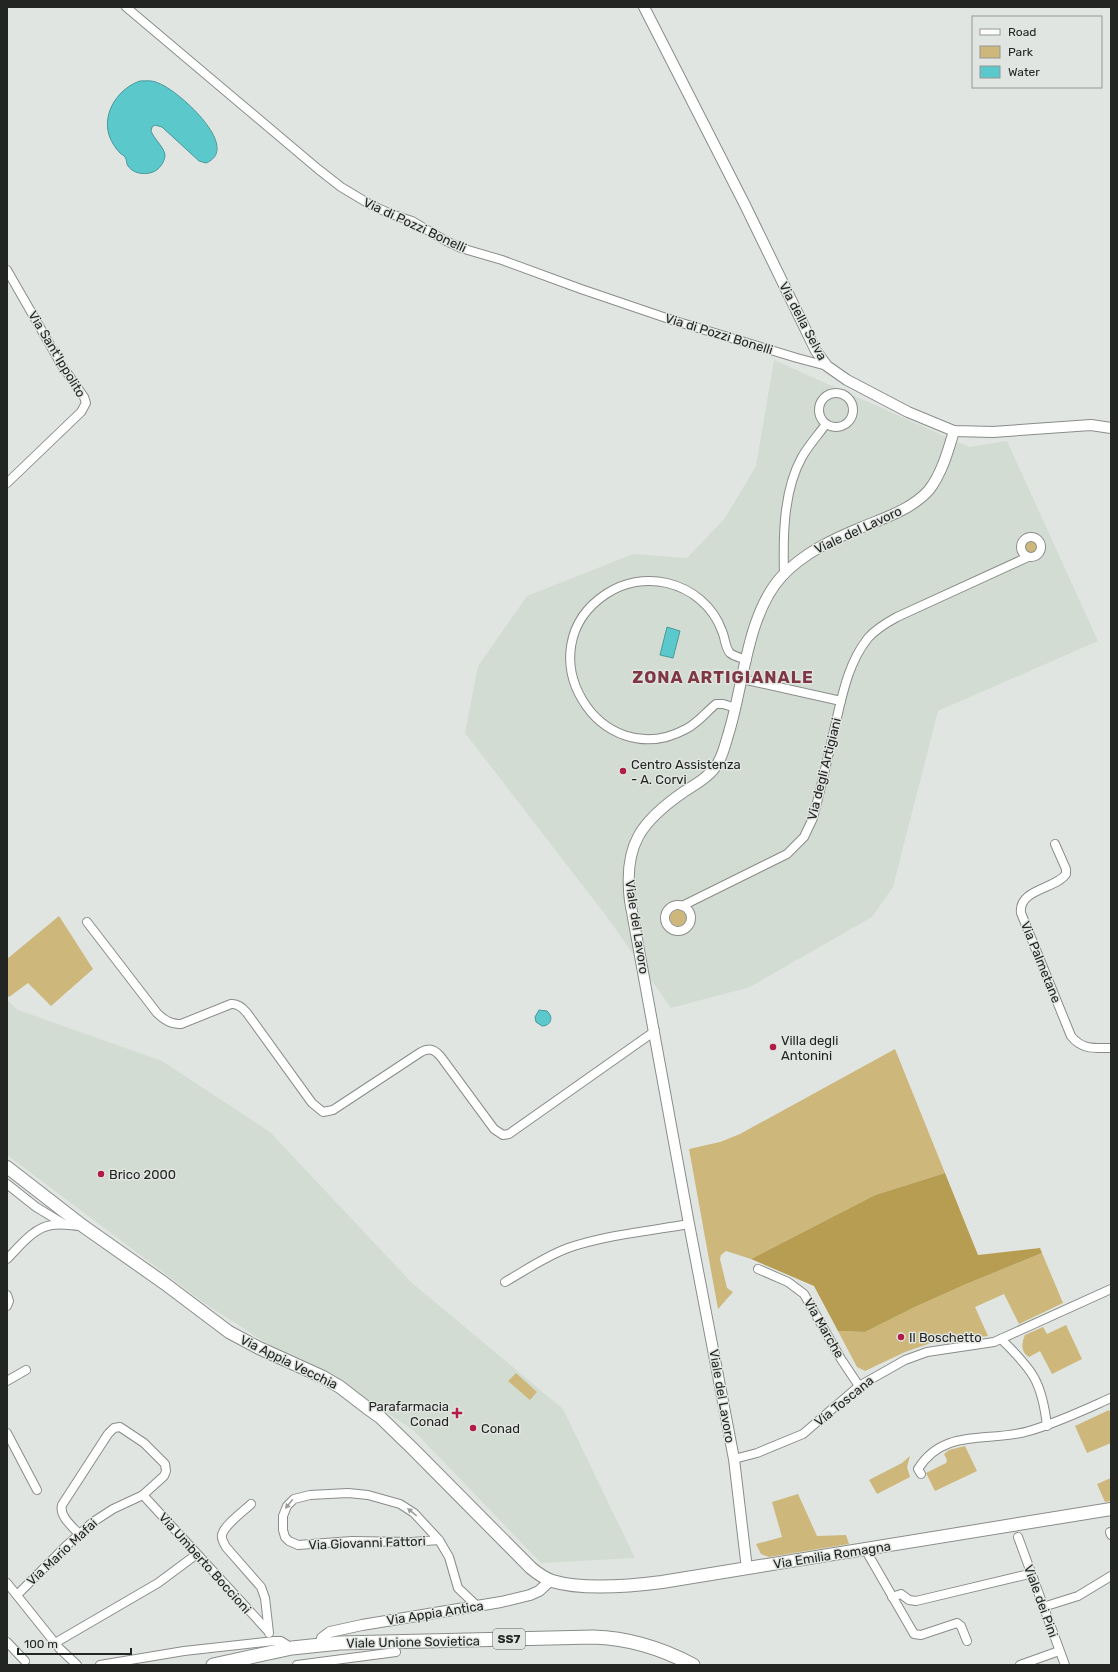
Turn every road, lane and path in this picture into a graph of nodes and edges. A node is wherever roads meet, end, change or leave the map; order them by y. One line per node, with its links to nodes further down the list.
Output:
1 (126, 7): 5 (street, Via di Pozzi Bonelli)
2 (644, 7): 5 (street, Via della Selva)
3 (7, 270): 4 (street, Via Sant'Ippolito)
4 (9, 280): 9 (street, Via Sant'Ippolito)
5 (827, 366): 8 (street, Via della Selva)
6 (826, 424): 6 (street); 11 (street)
7 (1111, 428): 8 (street, Via della Selva)
8 (954, 431): 11 (street, Viale del Lavoro)
9 (7, 483)
10 (1028, 557): 14 (street, Via degli Artigiani)
11 (784, 575): 12 (street, Viale del Lavoro)
12 (747, 660): 13 (street, Viale del Lavoro); 15 (street)
13 (742, 679): 14 (street, Via degli Artigiani); 15 (street, Viale del Lavoro)
14 (841, 701): 17 (street, Via degli Artigiani)
15 (736, 708): 19 (street, Viale del Lavoro)
16 (1055, 844): 20 (street, Via Palmetane)
17 (682, 906)
18 (87, 922): 19 (street)
19 (655, 1031): 23 (street, Viale del Lavoro)
20 (1111, 1048)
21 (7, 1167): 25 (main road, Via Appia Vecchia)
22 (7, 1184): 24 (street)
23 (689, 1224): 28 (street); 39 (street, Viale del Lavoro)
24 (66, 1225): 25 (street); 26 (street)
25 (83, 1226): 53 (main road, Via Appia Vecchia)
26 (7, 1259)
27 (758, 1269): 35 (street, Via Marche)
28 (505, 1282)
29 (1111, 1289): 32 (street, Via Toscana)
30 (7, 1295): 31 (street)
31 (7, 1306)
32 (1001, 1339): 35 (street, Via Toscana); 37 (street)
33 (26, 1370): 34 (street)
34 (7, 1380)
35 (859, 1386): 39 (street, Via Toscana)
36 (1111, 1398): 37 (street)
37 (1047, 1426): 40 (street)
38 (7, 1432): 41 (street)
39 (734, 1459): 50 (street, Viale del Lavoro)
40 (921, 1474)
41 (36, 1490)
42 (143, 1495): 45 (street, Via Mario Mafai); 45 (street, Via Mario Mafai); 49 (street, Via Umberto Boccioni)
43 (252, 1504): 59 (street)
44 (1111, 1509): 48 (main road, Via Emilia Romagna)
45 (79, 1534): 55 (street, Via Mario Mafai)
46 (1018, 1537): 58 (street, Viale dei Pini)
47 (439, 1540): 47 (street, Via Giovanni Fattori, one-way to 47); 57 (street, Via Giovanni Fattori)
48 (865, 1550): 50 (main road, Via Emilia Romagna); 56 (street)
49 (197, 1554): 59 (street, Via Umberto Boccioni); 63 (street)
50 (747, 1568): 53 (main road, Via Emilia Romagna)
51 (1025, 1575): 56 (street)
52 (1111, 1576): 58 (street)
53 (551, 1580): 57 (street, Via Appia Antica)
54 (7, 1583): 55 (street)
55 (17, 1595): 63 (street)
56 (892, 1597): 60 (street)
57 (477, 1606): 64 (street, Via Appia Antica)
58 (1043, 1607): 67 (street, Viale dei Pini)
59 (268, 1631): 62 (street)
60 (967, 1641)
61 (7, 1642): 68 (street)
62 (271, 1642): 65 (street); 70 (street)
63 (55, 1643): 69 (street)
64 (321, 1645): 65 (main road, SS7); 66 (main road, Viale Unione Sovietica / SS7)
65 (292, 1648): 71 (main road, SS7)
66 (396, 1650): 72 (street); 73 (main road, Viale Unione Sovietica / SS7)
67 (1059, 1650): 74 (street); 75 (street, Viale dei Pini)
68 (25, 1661)
69 (77, 1665)
70 (100, 1665)
71 (213, 1665)
72 (297, 1665)
73 (693, 1665)
74 (1020, 1665)
75 (1064, 1665)

